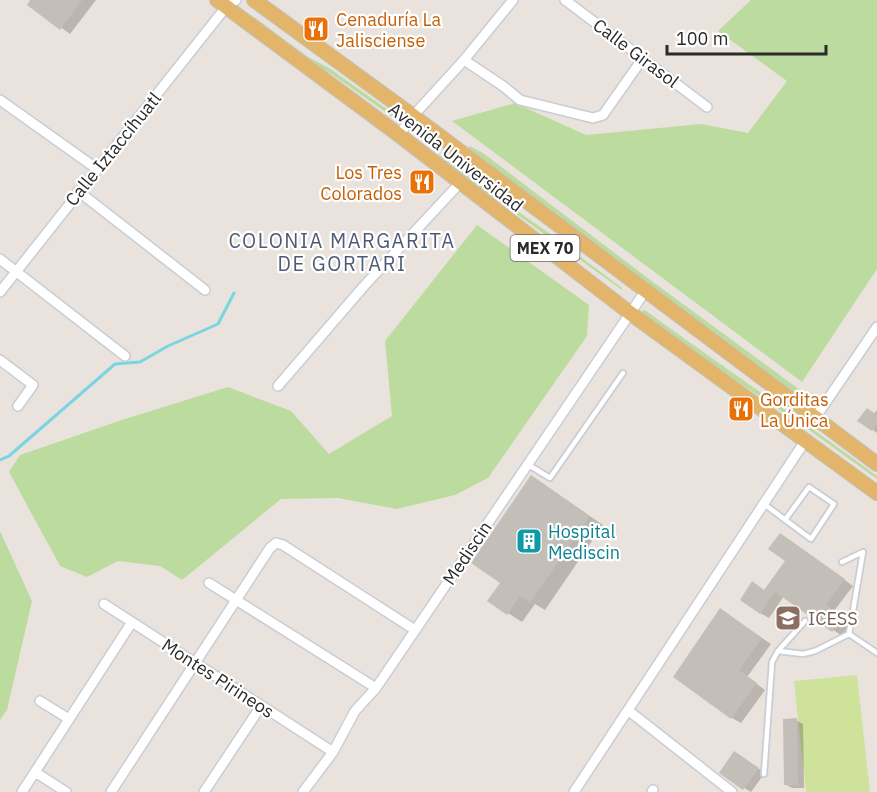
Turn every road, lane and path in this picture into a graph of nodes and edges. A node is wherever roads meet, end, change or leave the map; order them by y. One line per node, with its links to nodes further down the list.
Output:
1 (254, 0): 9 (main road, Avenida Universidad / MEX 70)
2 (513, 0): 6 (street)
3 (565, 0): 5 (street, Calle Girasol)
4 (226, 2): 10 (main road, Avenida Universidad / MEX 70); 11 (street, Calle Iztaccíhuatl)
5 (644, 58): 6 (street); 8 (street, Calle Girasol)
6 (464, 60): 9 (street)
7 (0, 100): 11 (street)
8 (707, 107)
9 (413, 116): 10 (street); 17 (main road, Avenida Universidad / MEX 70)
10 (399, 135): 12 (main road, Avenida Universidad / MEX 70)
11 (97, 169): 13 (street, Calle Iztaccíhuatl)
12 (460, 183): 19 (main road, Avenida Universidad / MEX 70); 24 (street)
13 (78, 191): 15 (street, Calle Iztaccíhuatl); 16 (street)
14 (0, 259): 15 (street)
15 (17, 271): 18 (street, Calle Iztaccíhuatl); 21 (street)
16 (205, 290)
17 (646, 290): 19 (street, Mediscin); 26 (main road, Avenida Universidad / MEX 70)
18 (0, 292)
19 (630, 313): 27 (main road, Avenida Universidad / MEX 70); 28 (street, Mediscin)
20 (877, 327): 26 (street)
21 (125, 356)
22 (0, 360): 25 (street)
23 (623, 373): 28 (lane)
24 (278, 386)
25 (18, 406)
26 (815, 418): 29 (main road, Avenida Universidad / MEX 70)
27 (805, 441): 30 (main road, Avenida Universidad / MEX 70); 31 (street)
28 (527, 464): 39 (street, Mediscin)
29 (877, 464)
30 (877, 493)
31 (764, 504): 32 (lane); 47 (street)
32 (785, 520): 32 (lane)
33 (842, 562): 40 (lane)
34 (209, 583): 35 (street)
35 (237, 600): 39 (street); 43 (street); 44 (street)
36 (104, 604): 38 (street, Montes Pirineos)
37 (805, 621): 41 (lane)
38 (132, 622): 43 (street, Montes Pirineos); 48 (street)
39 (415, 630): 44 (street, Mediscin)
40 (849, 634): 41 (lane); 42 (lane)
41 (778, 651): 51 (lane)
42 (877, 653)
43 (195, 663): 46 (street, Montes Pirineos); 54 (street)
44 (376, 688): 49 (street, Mediscin)
45 (40, 700): 48 (street)
46 (261, 706): 49 (street, Montes Pirineos); 55 (street)
47 (628, 711): 57 (street); 58 (street)
48 (69, 719): 50 (street)
49 (333, 752): 56 (street, Mediscin)
50 (35, 772): 52 (street); 53 (street)
51 (764, 774)
52 (22, 792)
53 (66, 792)
54 (111, 792)
55 (204, 792)
56 (303, 792)
57 (574, 792)
58 (732, 792)

